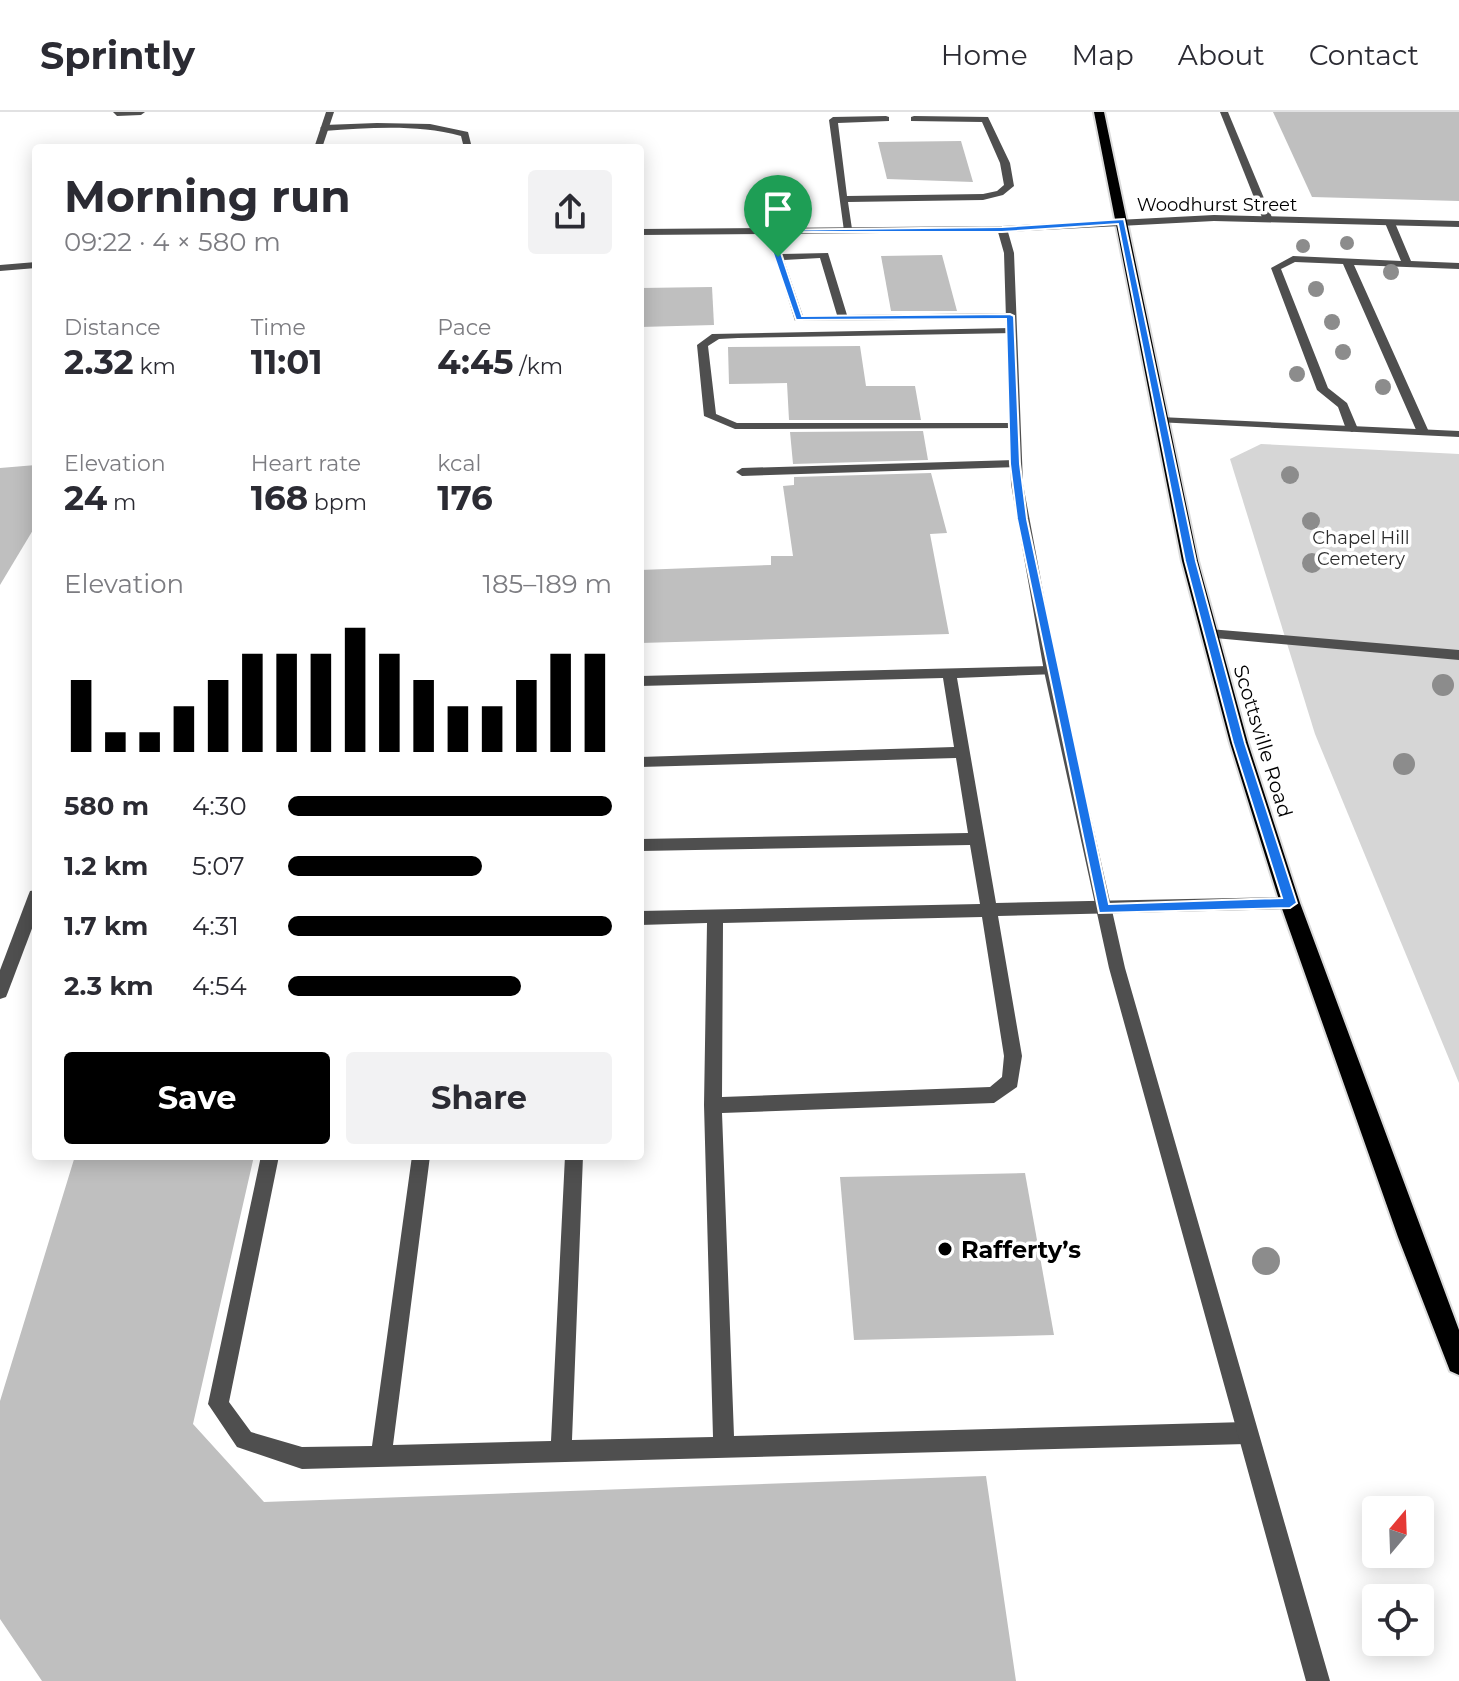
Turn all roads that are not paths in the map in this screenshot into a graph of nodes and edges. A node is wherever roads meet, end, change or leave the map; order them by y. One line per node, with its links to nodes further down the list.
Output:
1 (116, 112): 2 (street)
2 (141, 112)
3 (330, 112): 11 (street)
4 (1099, 112): 16 (main road, Scottsville Road)
5 (1224, 112): 15 (street)
6 (925, 115): 7 (street); 10 (street)
7 (983, 115): 14 (street)
8 (833, 116): 9 (street); 14 (street)
9 (880, 117)
10 (914, 119)
11 (324, 128): 12 (street); 13 (street)
12 (319, 144)
13 (467, 144)
14 (843, 199): 19 (street)
15 (1268, 220): 16 (street, Woodhurst Street); 17 (street, Woodhurst Street)
16 (1122, 221): 20 (street, Woodhurst Street); 31 (main road, Scottsville Road)
17 (1390, 223): 18 (street, Woodhurst Street); 25 (street)
18 (1459, 224)
19 (847, 229): 20 (street, Woodhurst Street); 21 (street, Woodhurst Street)
20 (1002, 229): 30 (street)
21 (769, 230): 22 (street, Woodhurst Street); 23 (street)
22 (644, 232)
23 (778, 257): 29 (street); 29 (street)
24 (1347, 261): 25 (street); 33 (street); 34 (street)
25 (1407, 264): 27 (street)
26 (32, 265): 28 (street)
27 (1459, 266)
28 (0, 268)
29 (843, 318): 30 (street)
30 (1010, 324): 32 (street); 32 (street)
31 (1160, 420): 33 (street); 38 (main road, Scottsville Road)
32 (1013, 426): 36 (street)
33 (1352, 429): 34 (street)
34 (1423, 432): 35 (street)
35 (1459, 434)
36 (1015, 464): 37 (street); 40 (street)
37 (742, 472)
38 (1209, 634): 39 (street); 47 (main road, Scottsville Road)
39 (1459, 655)
40 (1051, 671): 41 (street); 48 (street)
41 (949, 673): 42 (street); 43 (street)
42 (644, 681)
43 (962, 752): 44 (street); 45 (street)
44 (644, 762)
45 (977, 839): 46 (street); 49 (street)
46 (644, 845)
47 (1290, 903): 48 (street); 58 (main road, Scottsville Road)
48 (1104, 909): 49 (street); 59 (street)
49 (989, 912): 50 (street); 54 (street)
50 (715, 917): 51 (street); 54 (street)
51 (644, 918)
52 (30, 925): 53 (street)
53 (0, 992)
54 (713, 1105): 60 (street)
55 (269, 1160): 62 (street)
56 (420, 1160): 62 (street)
57 (574, 1160): 61 (street)
58 (1459, 1362)
59 (1246, 1433): 60 (street); 63 (street)
60 (724, 1447): 61 (street)
61 (561, 1451): 62 (street)
62 (381, 1456)
63 (1318, 1681)

